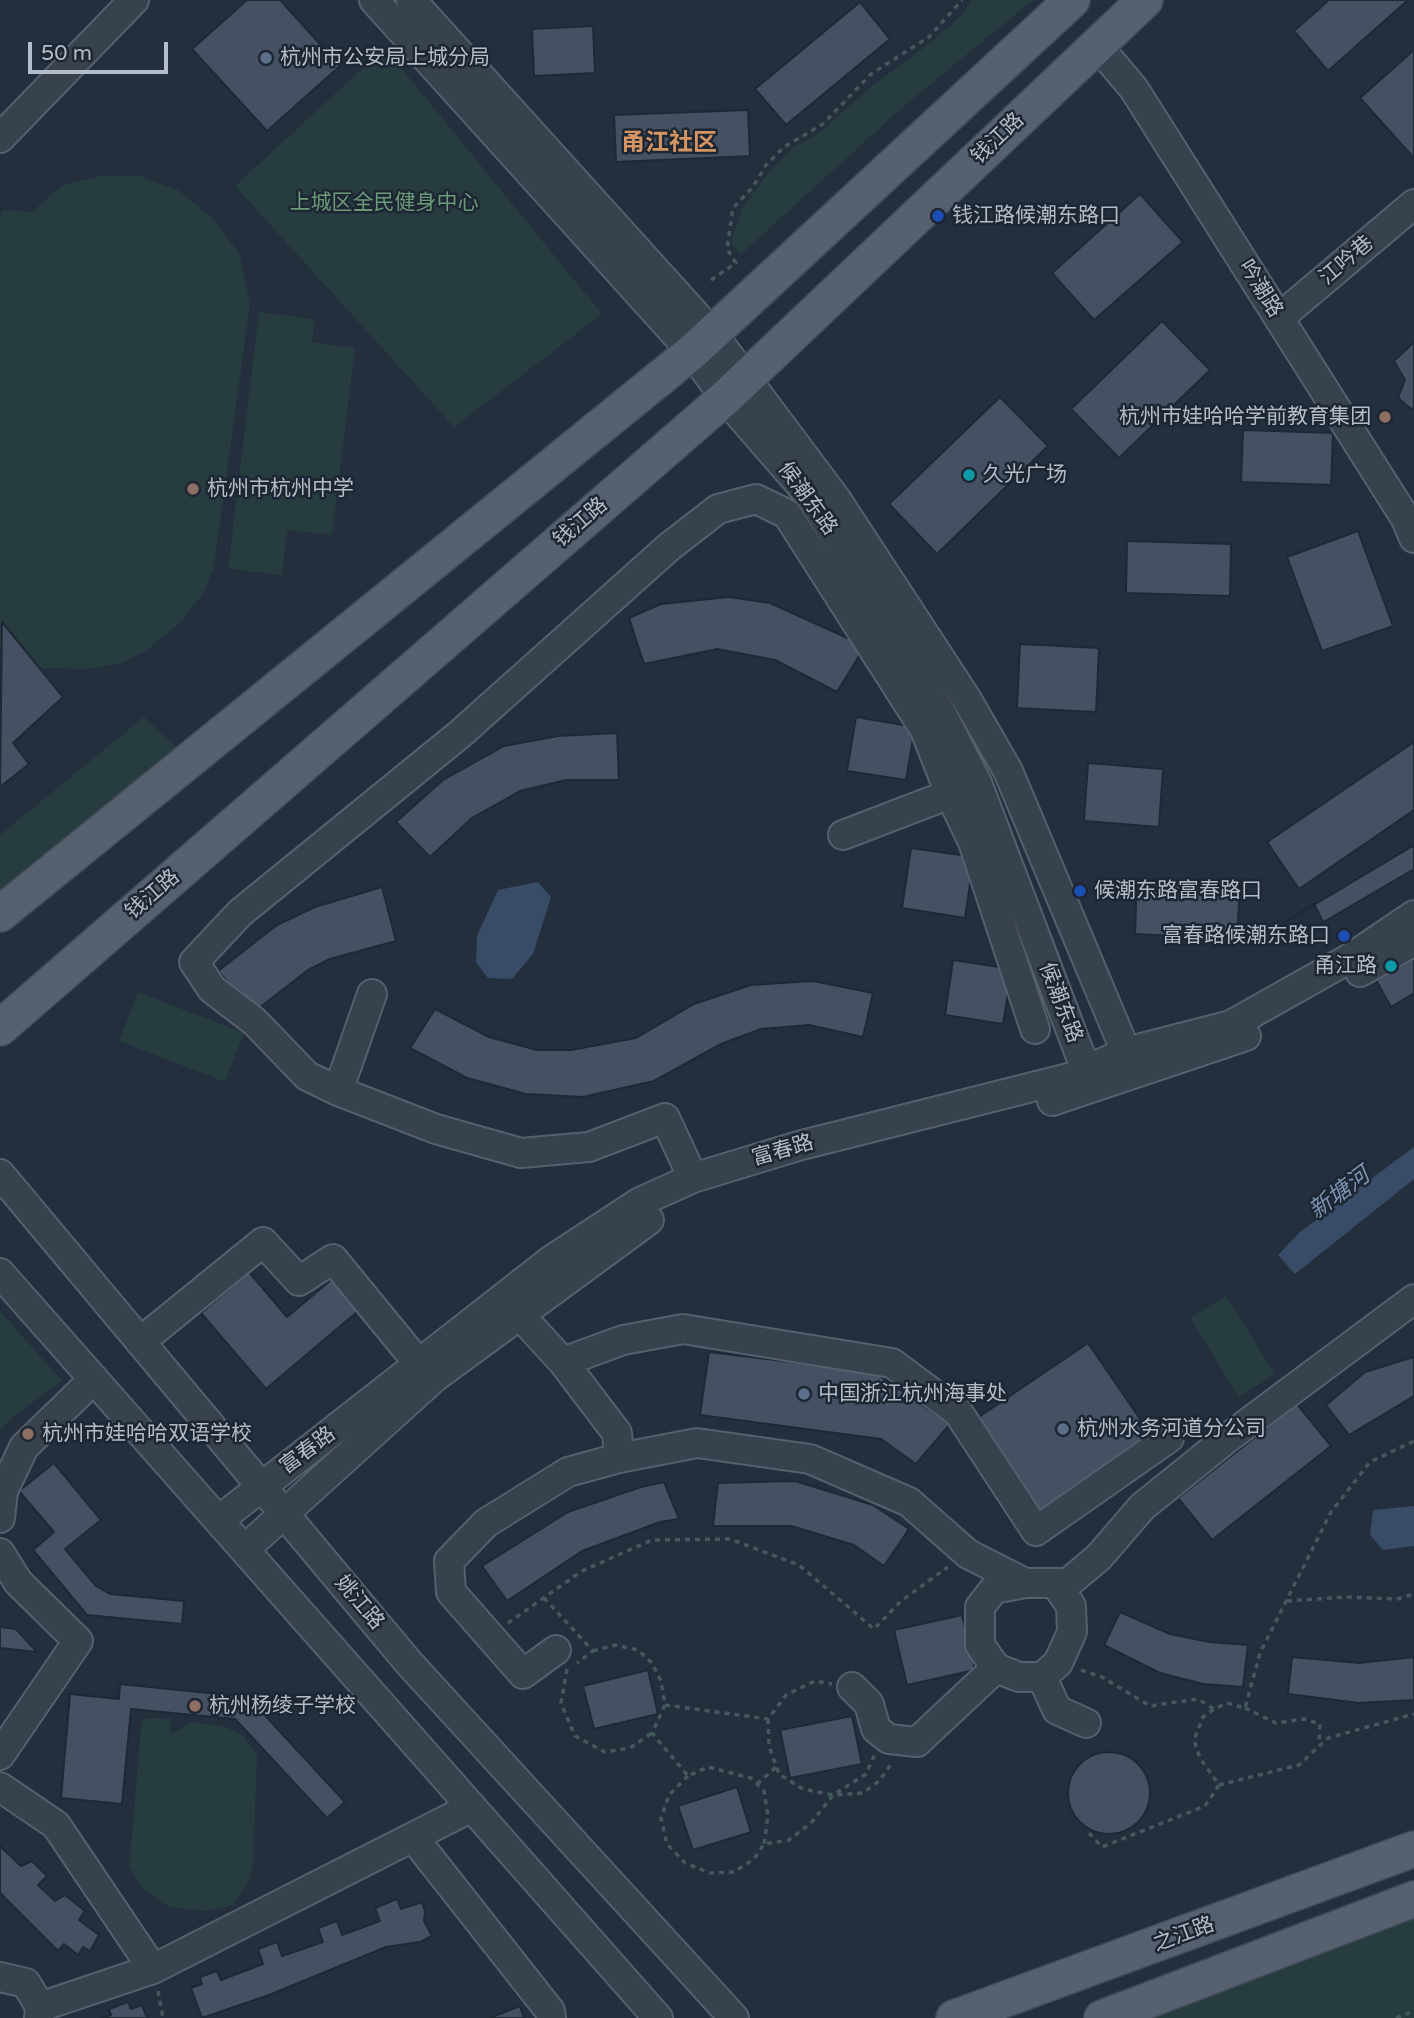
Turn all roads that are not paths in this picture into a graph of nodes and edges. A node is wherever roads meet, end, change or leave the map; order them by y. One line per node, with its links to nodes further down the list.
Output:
1 (134, 0): 7 (street)
2 (374, 0): 10 (street, 候潮东路)
3 (411, 0): 10 (street, 候潮东路)
4 (1072, 0): 10 (main road)
5 (1145, 0): 6 (main road, 钱江路)
6 (1097, 45): 9 (street, 吟潮路); 11 (main road, 钱江路)
7 (0, 138)
8 (1414, 204): 9 (street, 江吟巷)
9 (1279, 318): 12 (street, 吟潮路)
10 (702, 342): 11 (street, 候潮东路); 17 (main road)
11 (736, 388): 13 (street, 候潮东路); 14 (street, 候潮东路); 21 (main road, 钱江路)
12 (1414, 538)
13 (1008, 771): 14 (street); 23 (street, 候潮东路)
14 (977, 783): 15 (street); 24 (street, 候潮东路)
15 (950, 794): 16 (street); 22 (street); 25 (street)
16 (843, 835)
17 (0, 915)
18 (1414, 915): 23 (street, 富春路)
19 (1414, 941): 23 (street, 富春路)
20 (372, 994): 25 (street)
21 (0, 1028)
22 (1035, 1029)
23 (1129, 1064): 24 (street, 富春路)
24 (1090, 1080): 27 (street, 富春路); 30 (street, 富春路)
25 (338, 1091): 27 (street)
26 (0, 1174): 31 (street, 姚江路)
27 (693, 1178): 30 (street, 富春路)
28 (0, 1273): 34 (street)
29 (1414, 1299): 44 (street)
30 (510, 1305): 32 (street); 33 (street, 富春路); 38 (street, 富春路)
31 (140, 1342): 33 (street); 37 (street, 姚江路)
32 (563, 1362): 35 (street); 36 (street)
33 (419, 1364): 37 (street, 富春路)
34 (94, 1379): 39 (street); 40 (street)
35 (1169, 1438)
36 (619, 1458): 43 (street); 45 (street)
37 (261, 1486): 38 (street, 姚江路); 40 (street, 富春路)
38 (285, 1515): 41 (street, 富春路); 61 (street, 姚江路)
39 (0, 1518)
40 (219, 1520): 41 (street)
41 (244, 1549): 52 (street)
42 (0, 1553): 50 (street)
43 (1025, 1583): 44 (street); 46 (street)
44 (1055, 1583): 47 (street)
45 (556, 1650)
46 (996, 1668): 47 (street); 48 (street)
47 (1050, 1670): 49 (street)
48 (852, 1688)
49 (1086, 1723)
50 (0, 1755)
51 (0, 1787): 56 (street)
52 (472, 1807): 53 (street); 60 (street)
53 (413, 1837): 56 (street); 59 (street)
54 (1414, 1849): 62 (main road, 之江路)
55 (1414, 1899): 63 (main road)
56 (153, 1969): 58 (street)
57 (0, 1977): 58 (street)
58 (39, 2013)
59 (551, 2018)
60 (658, 2018)
61 (734, 2018)
62 (954, 2018)
63 (1102, 2018)

